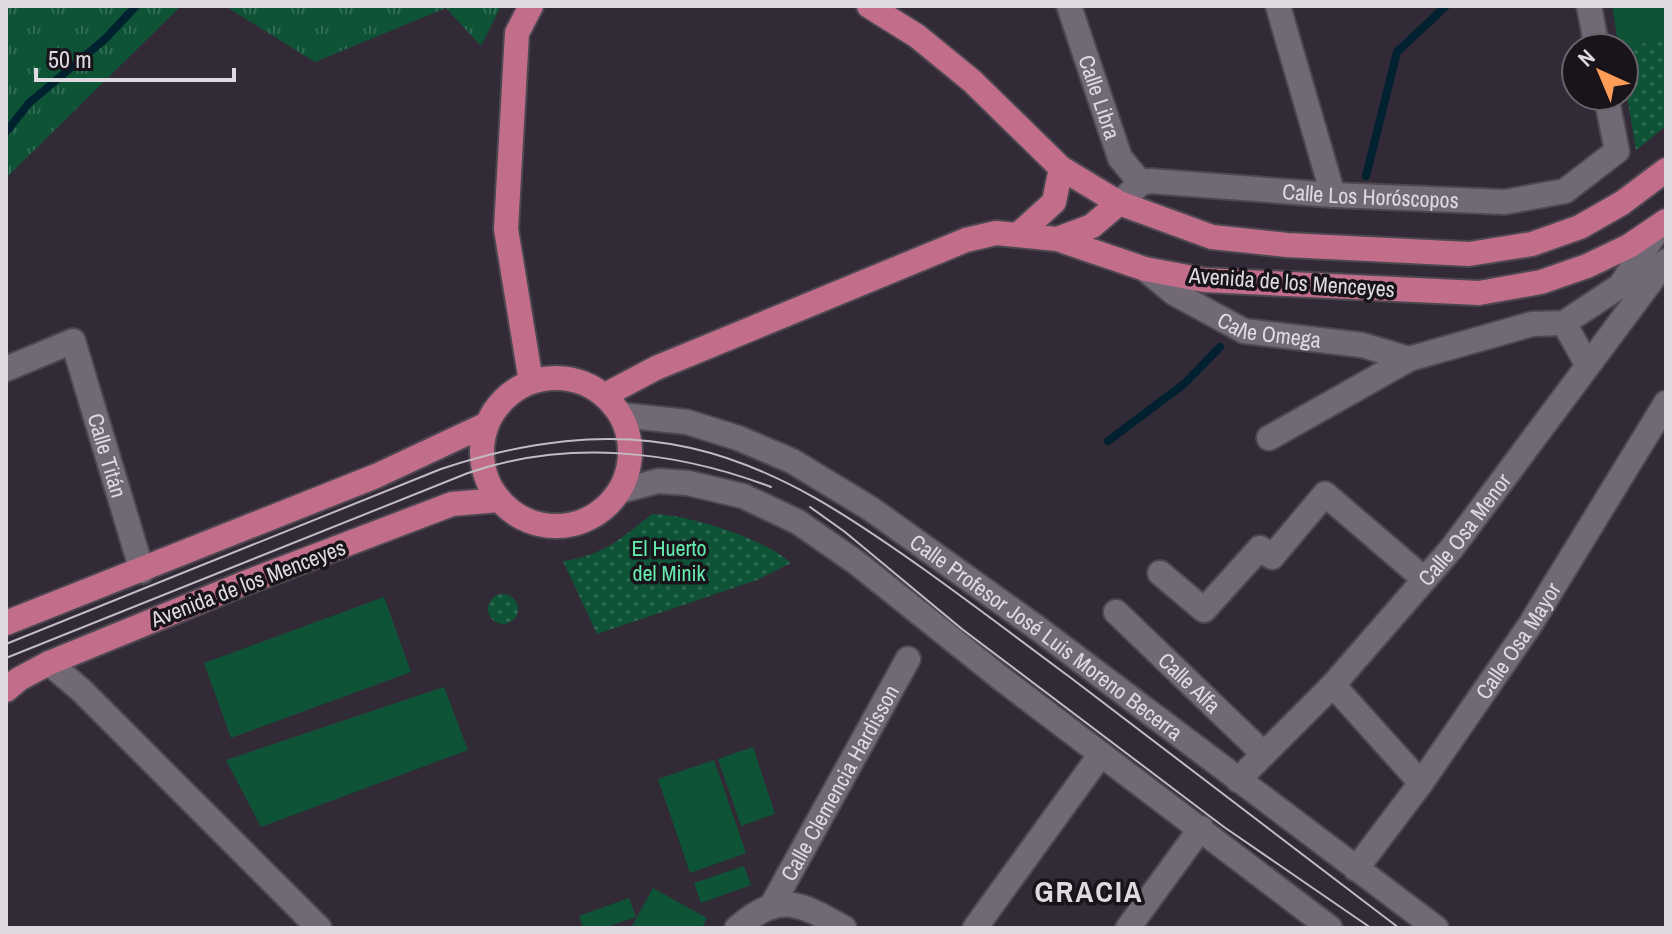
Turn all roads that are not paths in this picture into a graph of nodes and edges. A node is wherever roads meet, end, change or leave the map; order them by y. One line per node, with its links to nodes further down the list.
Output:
1 (531, 6): 22 (main road)
2 (869, 6): 8 (main road, Avenida de los Menceyes)
3 (1069, 6): 10 (street, Calle Libra)
4 (1278, 6): 11 (street)
5 (1589, 6): 6 (street)
6 (1594, 32)
7 (1609, 112): 11 (street, Calle Los Horóscopos)
8 (1061, 168): 12 (main road, Avenida de los Menceyes); 14 (main road)
9 (1666, 170): 12 (main road, Avenida de los Menceyes)
10 (1141, 183): 11 (street, Calle Los Horóscopos); 12 (street)
11 (1333, 195)
12 (1119, 203): 15 (main road)
13 (1663, 223): 17 (main road, Avenida de los Menceyes); 18 (street)
14 (1020, 233): 15 (main road, Avenida de los Menceyes); 23 (main road, Avenida de los Menceyes)
15 (1057, 239): 17 (main road, Avenida de los Menceyes)
16 (1666, 261): 20 (street, Calle Osa Menor)
17 (1145, 269): 19 (street, Calle Omega)
18 (1564, 323): 19 (street); 20 (street)
19 (1409, 359): 27 (street)
20 (1587, 364): 37 (street, Calle Osa Menor)
21 (6, 369): 30 (street, Calle Titán)
22 (531, 382): 23 (main road); 26 (main road)
23 (605, 395): 25 (main road)
24 (1666, 403): 42 (street, Calle Osa Mayor)
25 (621, 415): 28 (main road); 41 (street, Calle Profesor José Luis Moreno Becerra)
26 (487, 424): 29 (main road); 30 (main road)
27 (1269, 438)
28 (620, 491): 29 (main road); 39 (street)
29 (499, 500): 36 (main road, Avenida de los Menceyes)
30 (142, 571): 34 (main road)
31 (1416, 572): 32 (street)
32 (1160, 573)
33 (1116, 612): 40 (street, Calle Alfa)
34 (6, 623)
35 (908, 659): 45 (street, Calle Clemencia Hardisson)
36 (49, 663): 38 (main road, Avenida de los Menceyes); 47 (street)
37 (1333, 685): 40 (street, Calle Osa Menor); 42 (street)
38 (6, 690)
39 (1101, 754): 43 (street); 50 (street)
40 (1264, 754): 41 (street, Calle Osa Menor)
41 (1238, 780): 44 (street, Calle Profesor José Luis Moreno Becerra)
42 (1421, 783): 44 (street, Calle Osa Mayor)
43 (1201, 828): 46 (street); 51 (street)
44 (1356, 869): 52 (street, Calle Profesor José Luis Moreno Becerra)
45 (771, 907): 48 (street); 49 (street)
46 (1321, 925)
47 (319, 928)
48 (737, 928)
49 (844, 928)
50 (975, 928)
51 (1128, 928)
52 (1436, 928)

